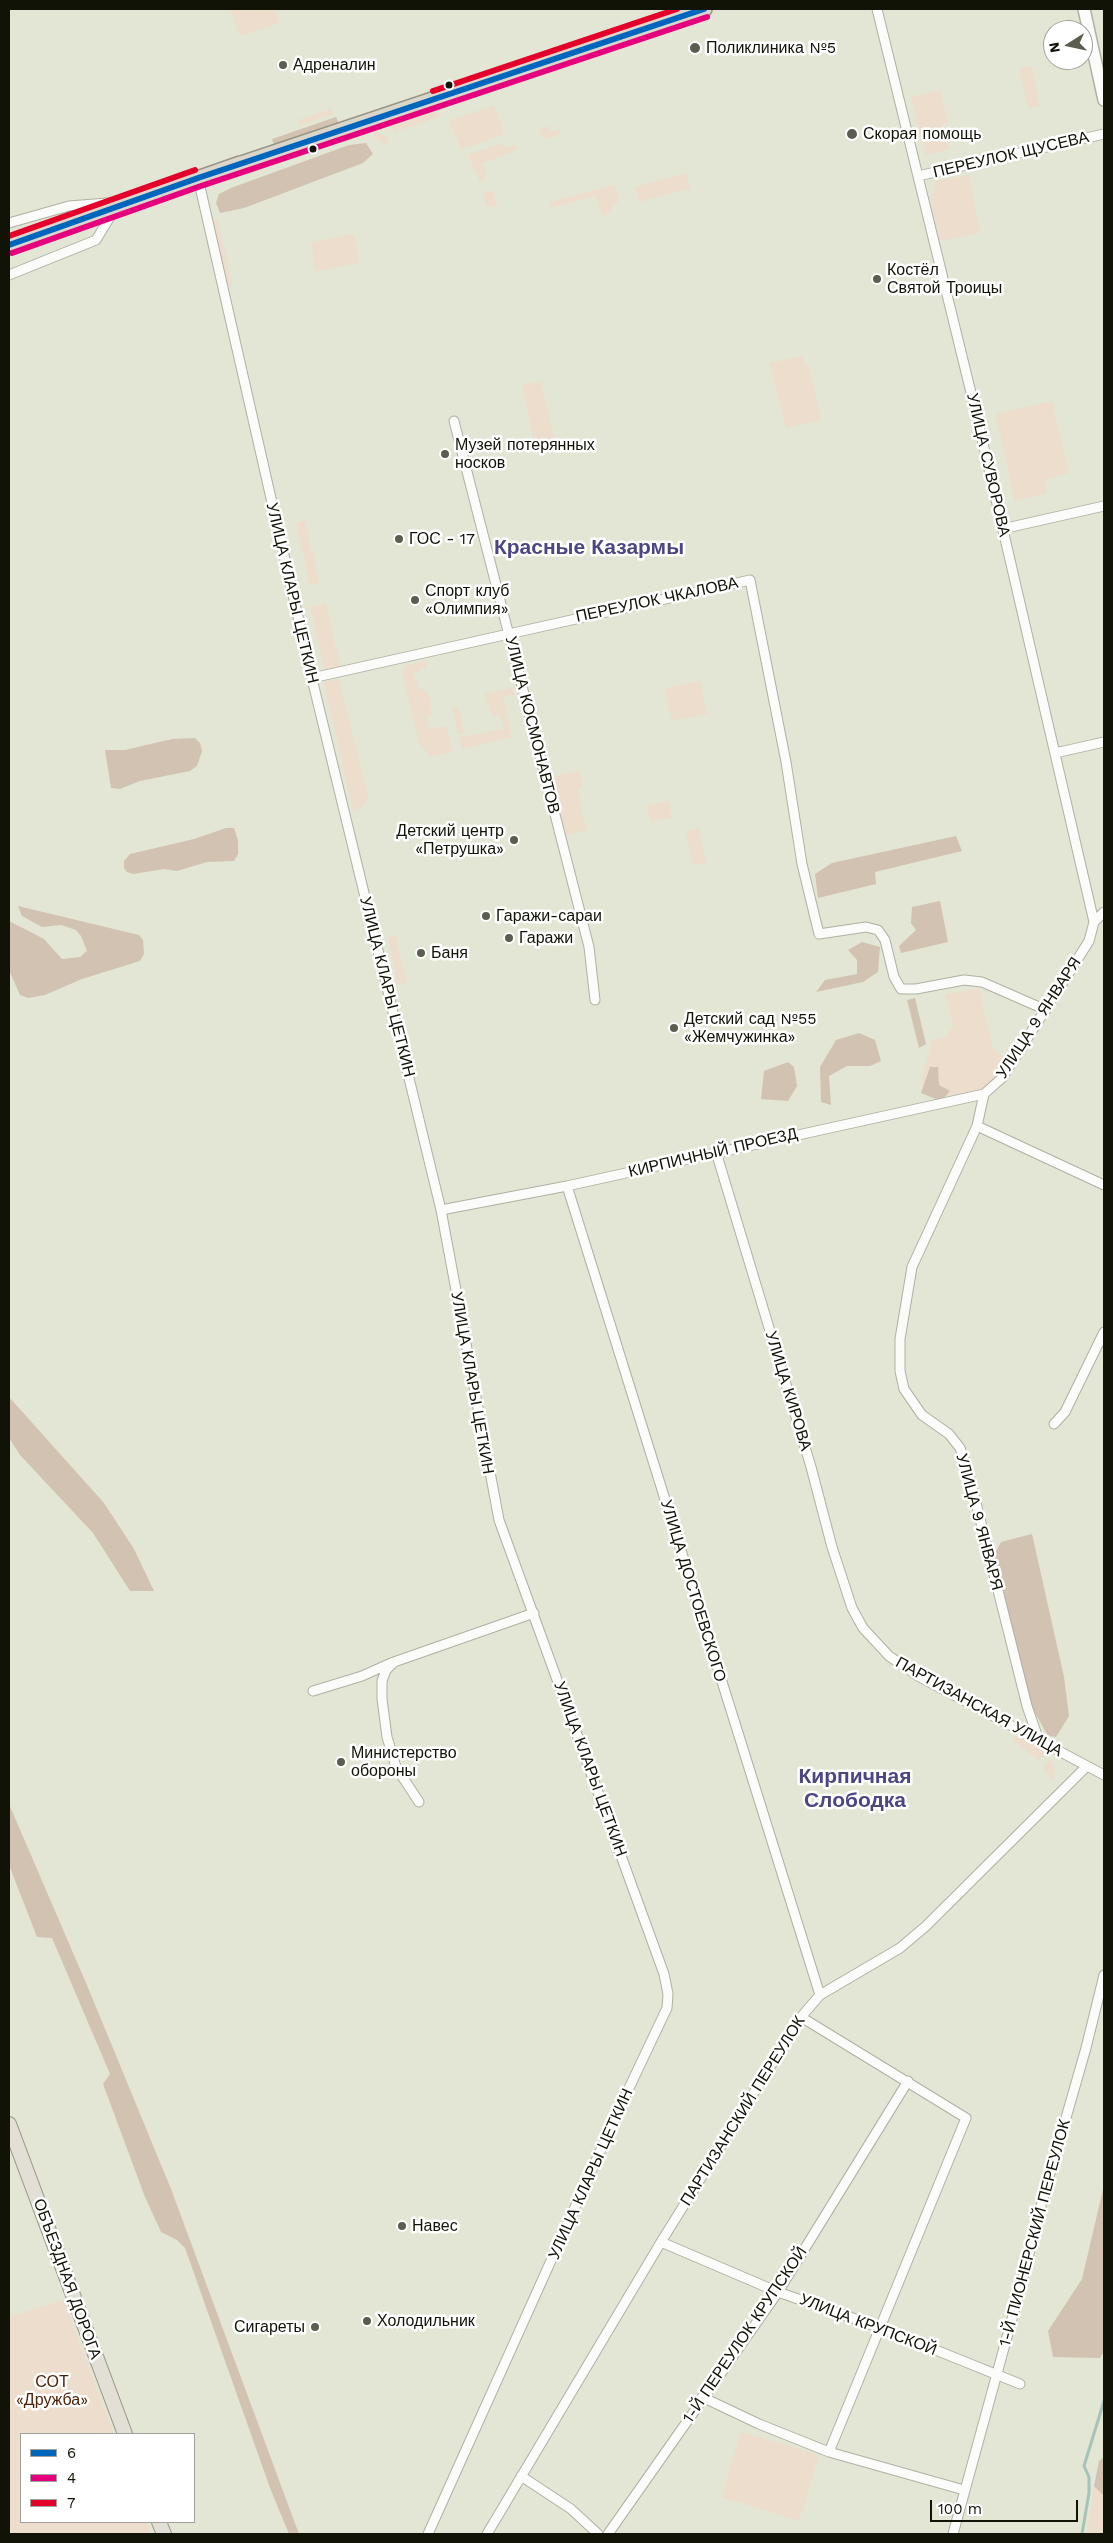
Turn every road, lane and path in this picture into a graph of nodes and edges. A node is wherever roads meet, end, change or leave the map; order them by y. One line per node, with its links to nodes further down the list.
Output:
1 (704, 9): 7 (highway)
2 (877, 9): 6 (street, УЛИЦА СУВОРОВА)
3 (1084, 9): 4 (street)
4 (1104, 100)
5 (1104, 134): 6 (street, ПЕРЕУЛОК ЩУСЕВА)
6 (918, 176): 15 (street, УЛИЦА СУВОРОВА)
7 (198, 178): 8 (highway); 17 (street, УЛИЦА КЛАРЫ ЦЕТКИН)
8 (132, 202): 9 (highway); 10 (street)
9 (116, 207): 11 (highway); 12 (street)
10 (9, 223)
11 (9, 245)
12 (9, 276)
13 (454, 421): 16 (street, УЛИЦА КОСМОНАВТОВ)
14 (1104, 506): 15 (street)
15 (1002, 529): 19 (street, УЛИЦА СУВОРОВА)
16 (510, 633): 17 (street, ПЕРЕУЛОК ЧКАЛОВА); 22 (street, УЛИЦА КОСМОНАВТОВ); 23 (street, ПЕРЕУЛОК ЧКАЛОВА)
17 (312, 678): 29 (street, УЛИЦА КЛАРЫ ЦЕТКИН)
18 (1104, 742): 19 (street)
19 (1055, 753): 21 (street, УЛИЦА СУВОРОВА)
20 (1104, 912): 21 (street, УЛИЦА 9 ЯНВАРЯ)
21 (1094, 922): 23 (street, УЛИЦА 9 ЯНВАРЯ)
22 (595, 1000)
23 (1046, 1010): 24 (street, УЛИЦА 9 ЯНВАРЯ)
24 (984, 1094): 25 (street, УЛИЦА 9 ЯНВАРЯ); 26 (street, КИРПИЧНЫЙ ПРОЕЗД)
25 (978, 1126): 27 (street); 36 (street, УЛИЦА 9 ЯНВАРЯ)
26 (716, 1152): 28 (street, КИРПИЧНЫЙ ПРОЕЗД); 33 (street, УЛИЦА КИРОВА)
27 (1104, 1185)
28 (567, 1186): 29 (street, КИРПИЧНЫЙ ПРОЕЗД); 41 (street, УЛИЦА ДОСТОЕВСКОГО)
29 (441, 1210): 32 (street, УЛИЦА КЛАРЫ ЦЕТКИН)
30 (1104, 1332): 31 (street)
31 (1054, 1424)
32 (534, 1613): 34 (street); 55 (street, УЛИЦА КЛАРЫ ЦЕТКИН)
33 (863, 1628): 36 (street, ПАРТИЗАНСКАЯ УЛИЦА)
34 (394, 1662): 35 (street); 39 (street)
35 (313, 1691)
36 (1039, 1741): 37 (street, ПАРТИЗАНСКАЯ УЛИЦА)
37 (1087, 1766): 38 (street, ПАРТИЗАНСКАЯ УЛИЦА); 41 (street, ПАРТИЗАНСКИЙ ПЕРЕУЛОК)
38 (1104, 1775)
39 (419, 1802)
40 (1104, 1975): 48 (street, 1-Й ПИОНЕРСКИЙ ПЕРЕУЛОК)
41 (820, 1995): 42 (street, ПАРТИЗАНСКИЙ ПЕРЕУЛОК)
42 (800, 2017): 43 (street); 45 (street, ПАРТИЗАНСКИЙ ПЕРЕУЛОК)
43 (908, 2081): 46 (street, 1-Й ПЕРЕУЛОК КРУПСКОЙ); 47 (street)
44 (9, 2124): 51 (main road, ОБЪЕЗДНАЯ ДОРОГА)
45 (661, 2242): 46 (street, УЛИЦА КРУПСКОЙ); 53 (street, ПАРТИЗАНСКИЙ ПЕРЕУЛОК)
46 (778, 2292): 47 (street, УЛИЦА КРУПСКОЙ); 50 (street, 1-Й ПЕРЕУЛОК КРУПСКОЙ)
47 (881, 2328): 48 (street, УЛИЦА КРУПСКОЙ); 52 (street)
48 (996, 2375): 49 (street, УЛИЦА КРУПСКОЙ); 54 (street, 1-Й ПИОНЕРСКИЙ ПЕРЕУЛОК)
49 (1020, 2384)
50 (702, 2397): 52 (street); 58 (street, 1-Й ПЕРЕУЛОК КРУПСКОЙ)
51 (125, 2433)
52 (829, 2452): 54 (street)
53 (521, 2476): 56 (street, ПАРТИЗАНСКИЙ ПЕРЕУЛОК); 57 (street)
54 (964, 2490): 59 (street, 1-Й ПИОНЕРСКИЙ ПЕРЕУЛОК)
55 (428, 2534)
56 (487, 2534)
57 (598, 2534)
58 (608, 2534)
59 (953, 2534)

